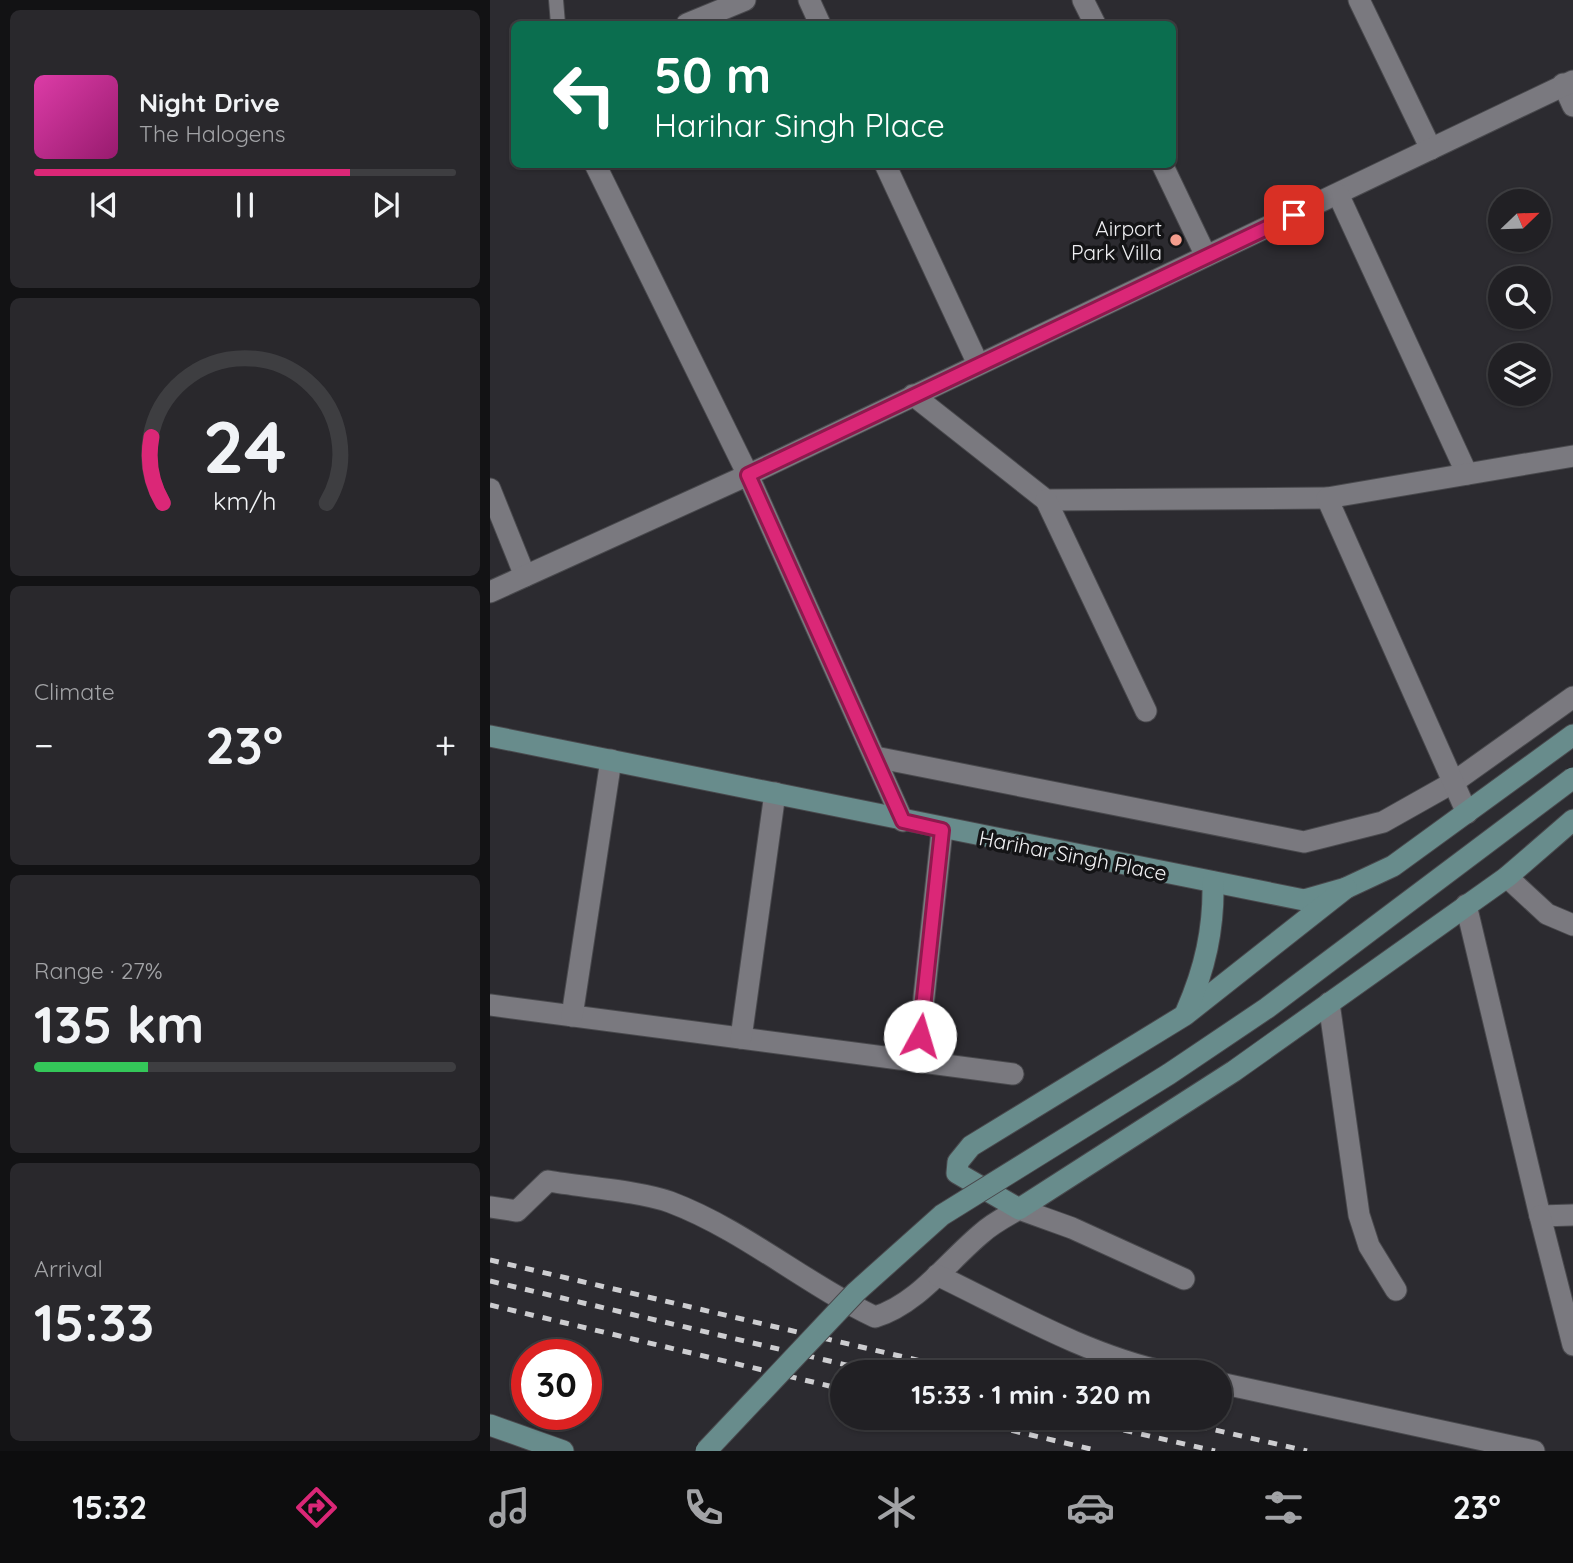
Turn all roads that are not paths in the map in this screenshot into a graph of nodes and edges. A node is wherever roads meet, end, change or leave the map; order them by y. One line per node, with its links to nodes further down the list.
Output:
1 (556, 0): 6 (lane)
2 (745, 0): 7 (street)
3 (809, 0): 8 (street)
4 (1083, 0): 9 (street)
5 (1359, 0): 12 (street)
6 (558, 21)
7 (694, 21)
8 (819, 21)
9 (1094, 21)
10 (1568, 83): 11 (street); 12 (street)
11 (1573, 106)
12 (1431, 149): 16 (street)
13 (598, 168): 22 (street)
14 (887, 168): 18 (street)
15 (1164, 168): 17 (street)
16 (1338, 194): 17 (street); 21 (street)
17 (1206, 256): 18 (street)
18 (978, 364): 19 (street)
19 (913, 395): 22 (street); 25 (street)
20 (1573, 456): 21 (street)
21 (1467, 474): 24 (street)
22 (748, 475): 26 (street); 32 (street)
23 (490, 489): 26 (street)
24 (1326, 498): 25 (street); 35 (street)
25 (1046, 499): 29 (street)
26 (525, 576): 27 (street)
27 (490, 592)
28 (1573, 697): 35 (street)
29 (1146, 711)
30 (1573, 735): 37 (street, Harihar Singh Place)
31 (490, 736): 33 (street, Harihar Singh Place)
32 (875, 757): 35 (street); 39 (street)
33 (611, 760): 36 (street, Harihar Singh Place); 49 (street)
34 (1573, 778): 65 (street, bridge)
35 (1454, 782): 37 (street)
36 (775, 793): 39 (street, Harihar Singh Place); 50 (street)
37 (1467, 813): 43 (street, Harihar Singh Place)
38 (1573, 820): 41 (street)
39 (903, 821): 40 (street, Harihar Singh Place)
40 (942, 830): 42 (street, Harihar Singh Place); 51 (street)
41 (1507, 877): 44 (street); 45 (street)
42 (1213, 882): 43 (street, Harihar Singh Place); 48 (street)
43 (1346, 888): 48 (street)
44 (1466, 905): 46 (street); 56 (street)
45 (1573, 925)
46 (1329, 1003): 54 (street); 59 (street)
47 (490, 1005): 49 (street)
48 (1185, 1015): 54 (street)
49 (572, 1016): 50 (street)
50 (741, 1038): 51 (street)
51 (917, 1062): 52 (street)
52 (1013, 1074)
53 (490, 1207): 57 (street)
54 (1019, 1209): 57 (street); 58 (street)
55 (1573, 1215): 56 (street)
56 (1540, 1216): 60 (street)
57 (937, 1275): 61 (street)
58 (1184, 1279)
59 (1396, 1290)
60 (1573, 1345)
61 (1125, 1360)
62 (1232, 1386): 66 (street)
63 (490, 1425): 64 (street)
64 (563, 1451)
65 (706, 1451)
66 (1534, 1451)

